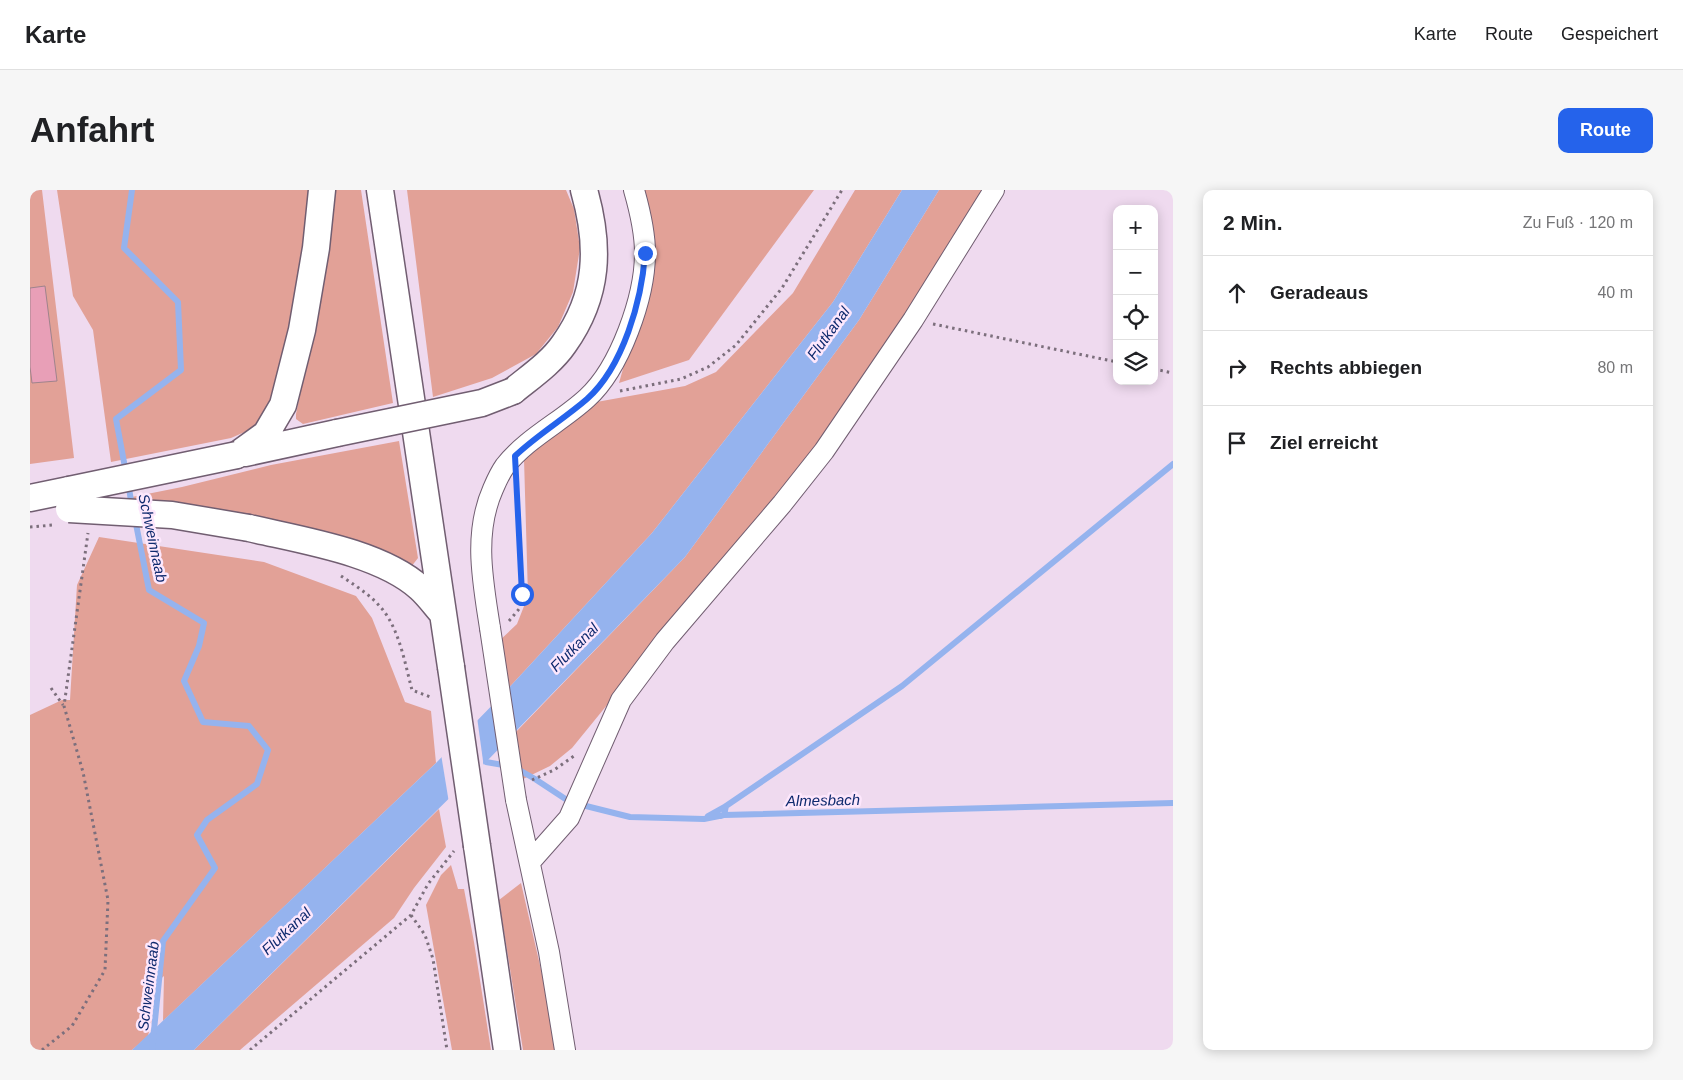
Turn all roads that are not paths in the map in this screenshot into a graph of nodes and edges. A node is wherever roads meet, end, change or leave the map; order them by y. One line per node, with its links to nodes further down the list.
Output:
1 (322, 190): 8 (main road)
2 (380, 190): 7 (main road)
3 (390, 190): 7 (main road)
4 (584, 190): 8 (main road, bridge)
5 (634, 190): 13 (lane, bridge)
6 (994, 190): 13 (lane)
7 (388, 247): 12 (main road)
8 (237, 454): 11 (main road, bridge)
9 (30, 498): 11 (main road)
10 (30, 508): 11 (main road)
11 (64, 508): 12 (main road, bridge)
12 (443, 614): 14 (main road, bridge)
13 (531, 862): 15 (lane)
14 (507, 1050)
15 (565, 1050)

